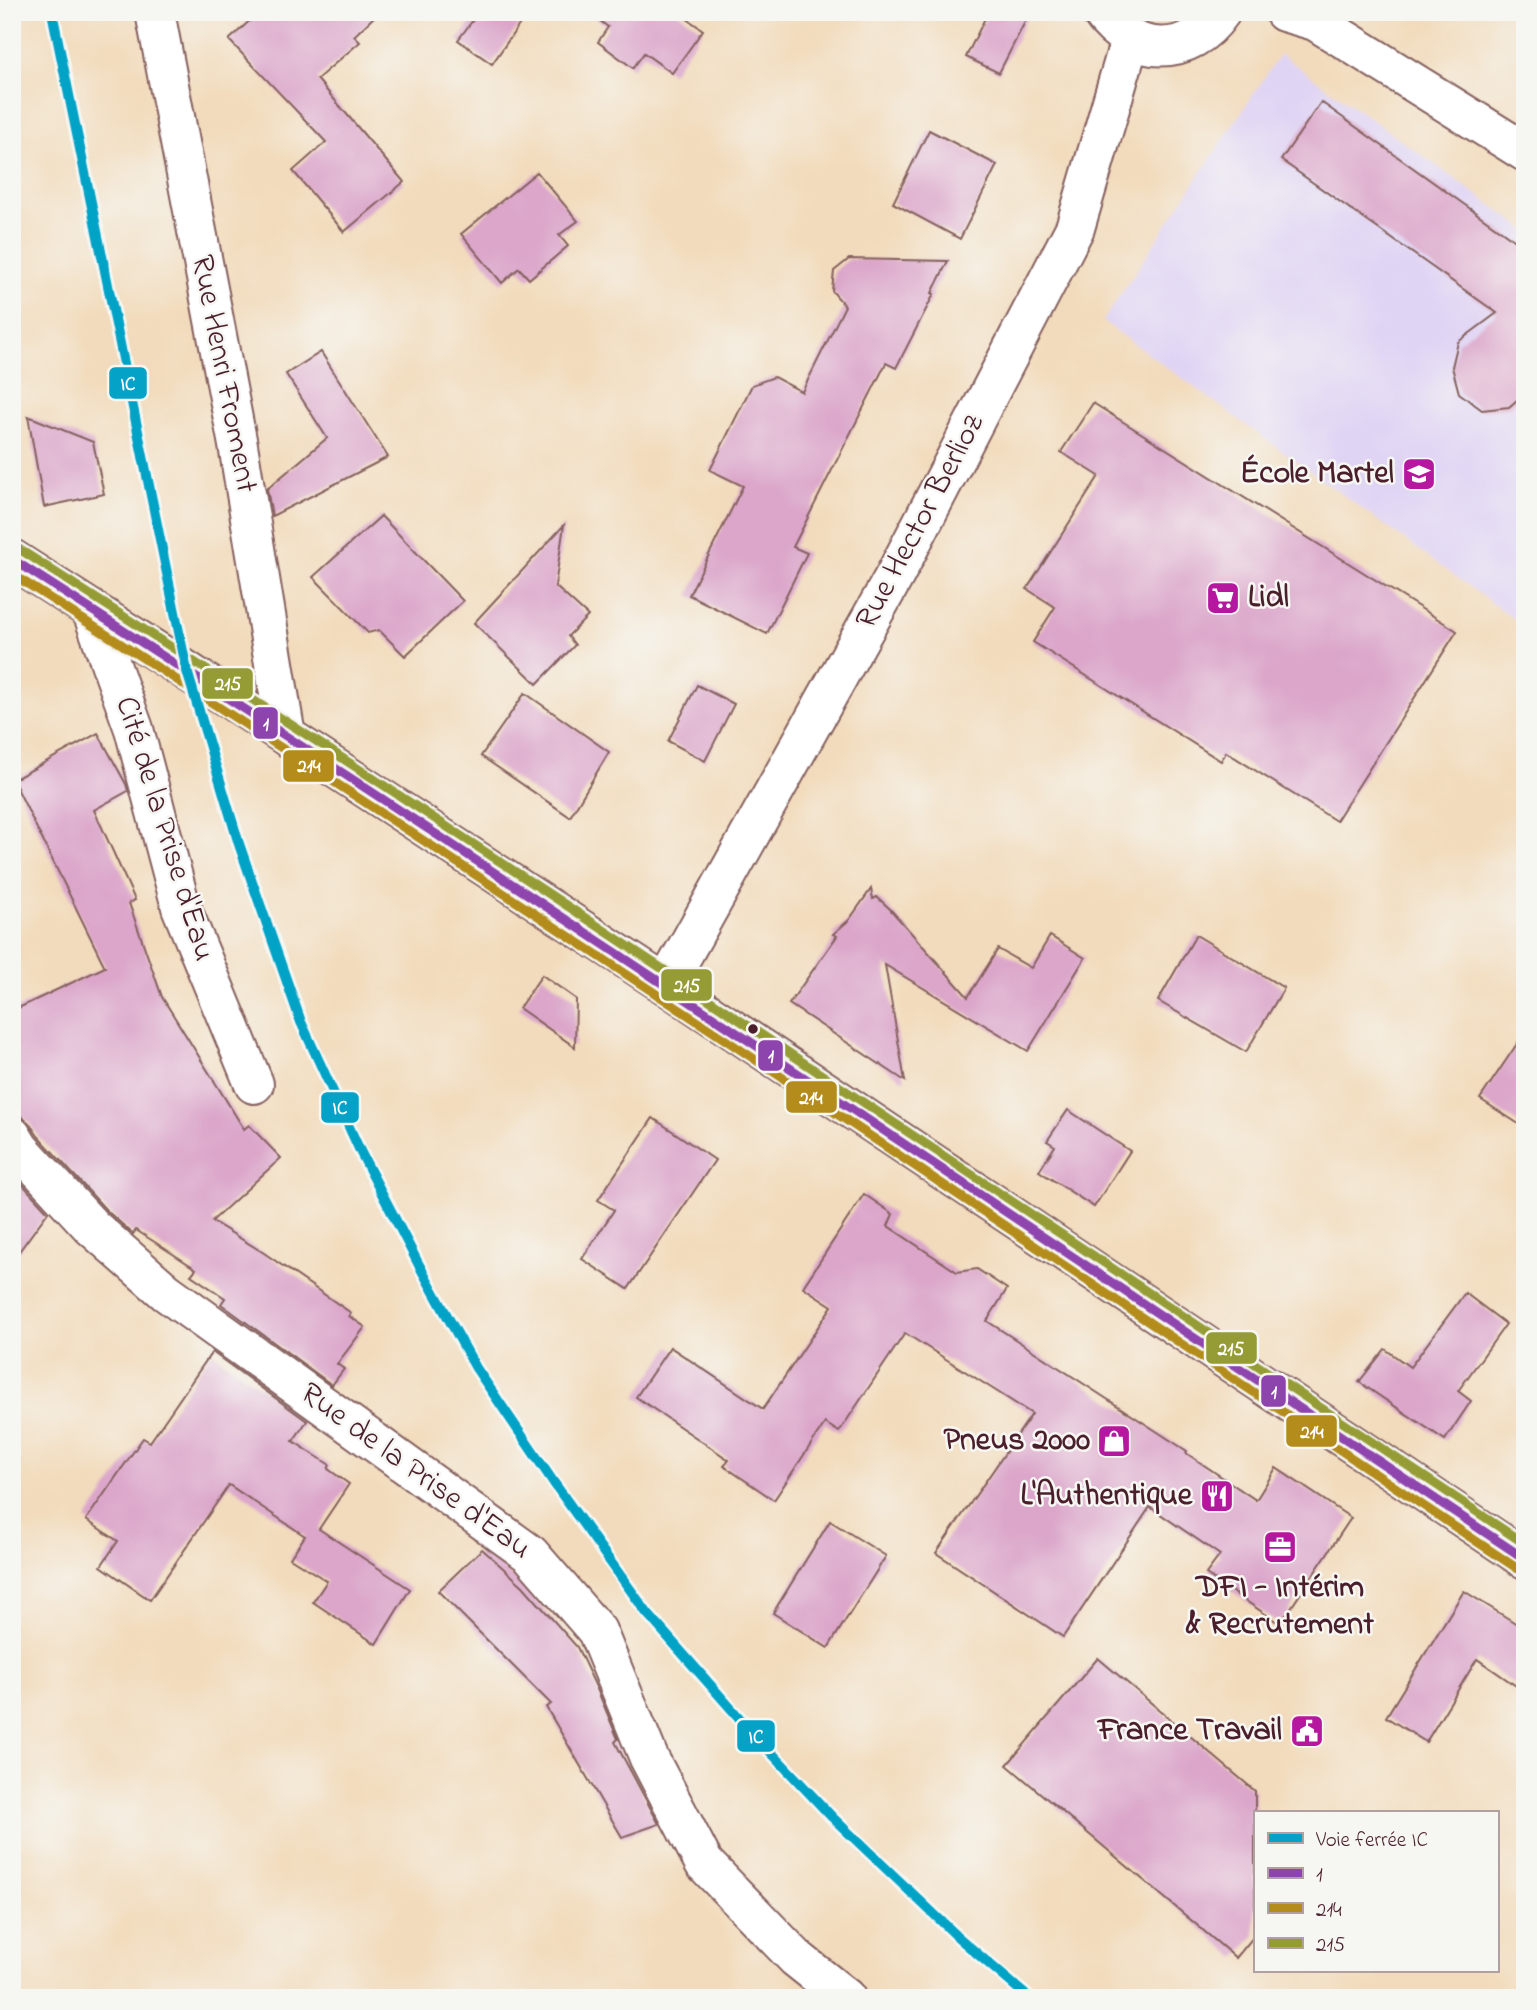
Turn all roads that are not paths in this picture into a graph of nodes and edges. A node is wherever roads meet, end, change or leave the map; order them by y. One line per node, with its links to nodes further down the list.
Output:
1 (155, 12): 9 (street, Rue Henri Froment)
2 (1101, 12): 5 (street)
3 (1221, 12): 5 (street)
4 (1308, 15): 6 (street)
5 (1130, 40): 10 (street, Rue Hector Berlioz)
6 (1525, 152)
7 (12, 559): 8 (street)
8 (92, 612): 9 (street); 11 (street, Cité de la Prise d'Eau)
9 (286, 736): 10 (street)
10 (666, 985): 13 (street)
11 (254, 1084)
12 (12, 1136): 14 (street, Rue de la Prise d'Eau)
13 (1525, 1559)
14 (846, 1998)

